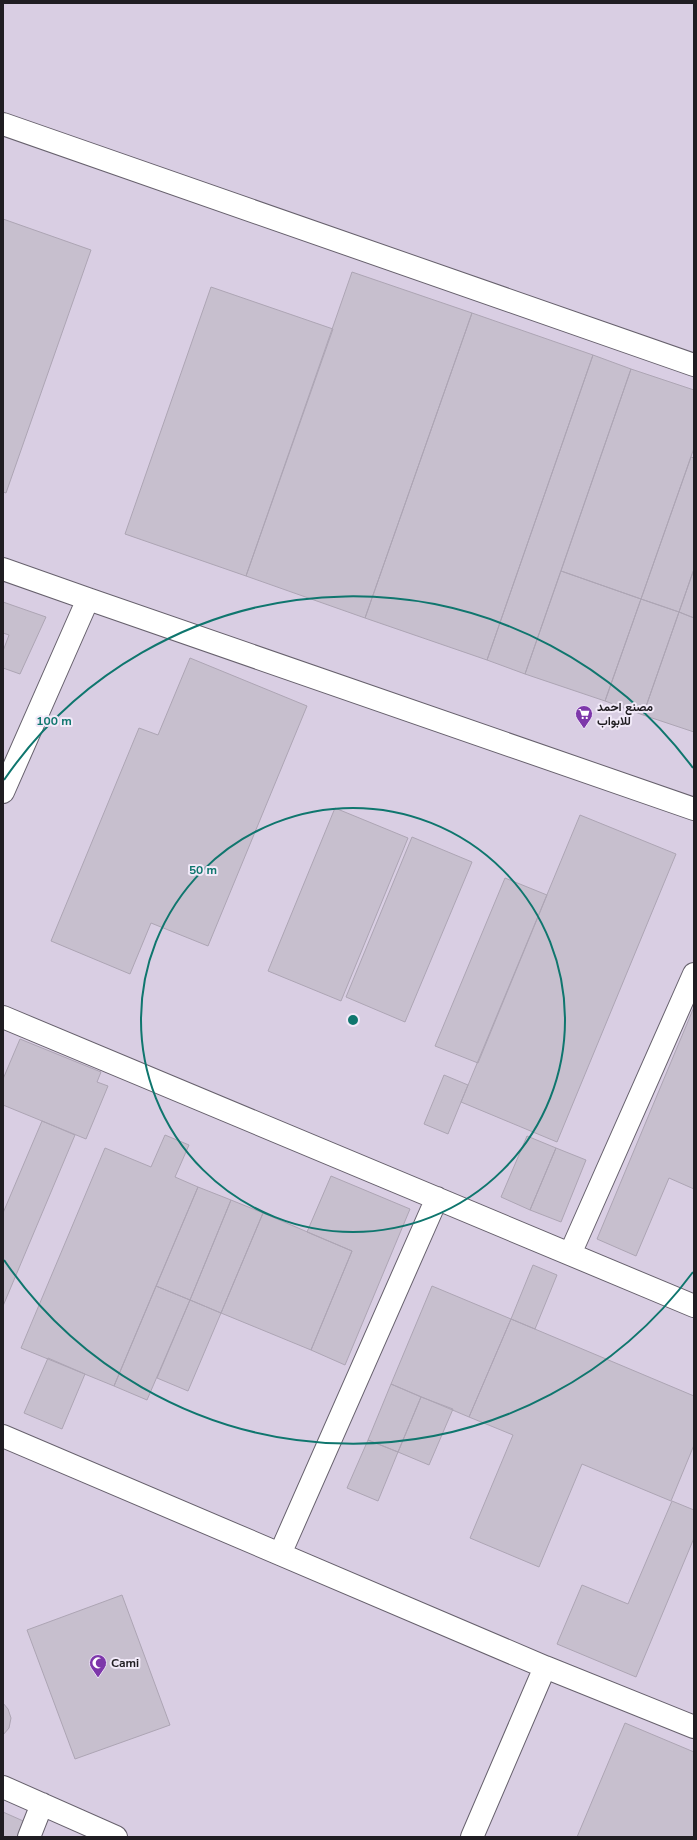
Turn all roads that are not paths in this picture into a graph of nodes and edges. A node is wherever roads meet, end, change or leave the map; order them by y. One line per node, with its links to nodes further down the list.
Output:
1 (3, 124): 2 (street)
2 (694, 365)
3 (3, 569): 4 (street)
4 (88, 599): 5 (street); 6 (street)
5 (3, 792)
6 (694, 809)
7 (694, 974): 10 (street)
8 (3, 1017): 9 (street)
9 (437, 1198): 10 (street); 13 (street)
10 (570, 1254): 11 (street)
11 (694, 1306)
12 (3, 1436): 13 (street)
13 (280, 1554): 14 (street)
14 (545, 1666): 15 (street); 20 (street)
15 (694, 1727)
16 (3, 1787): 17 (street)
17 (42, 1804): 18 (street); 19 (street)
18 (29, 1837)
19 (116, 1837)
20 (472, 1837)

